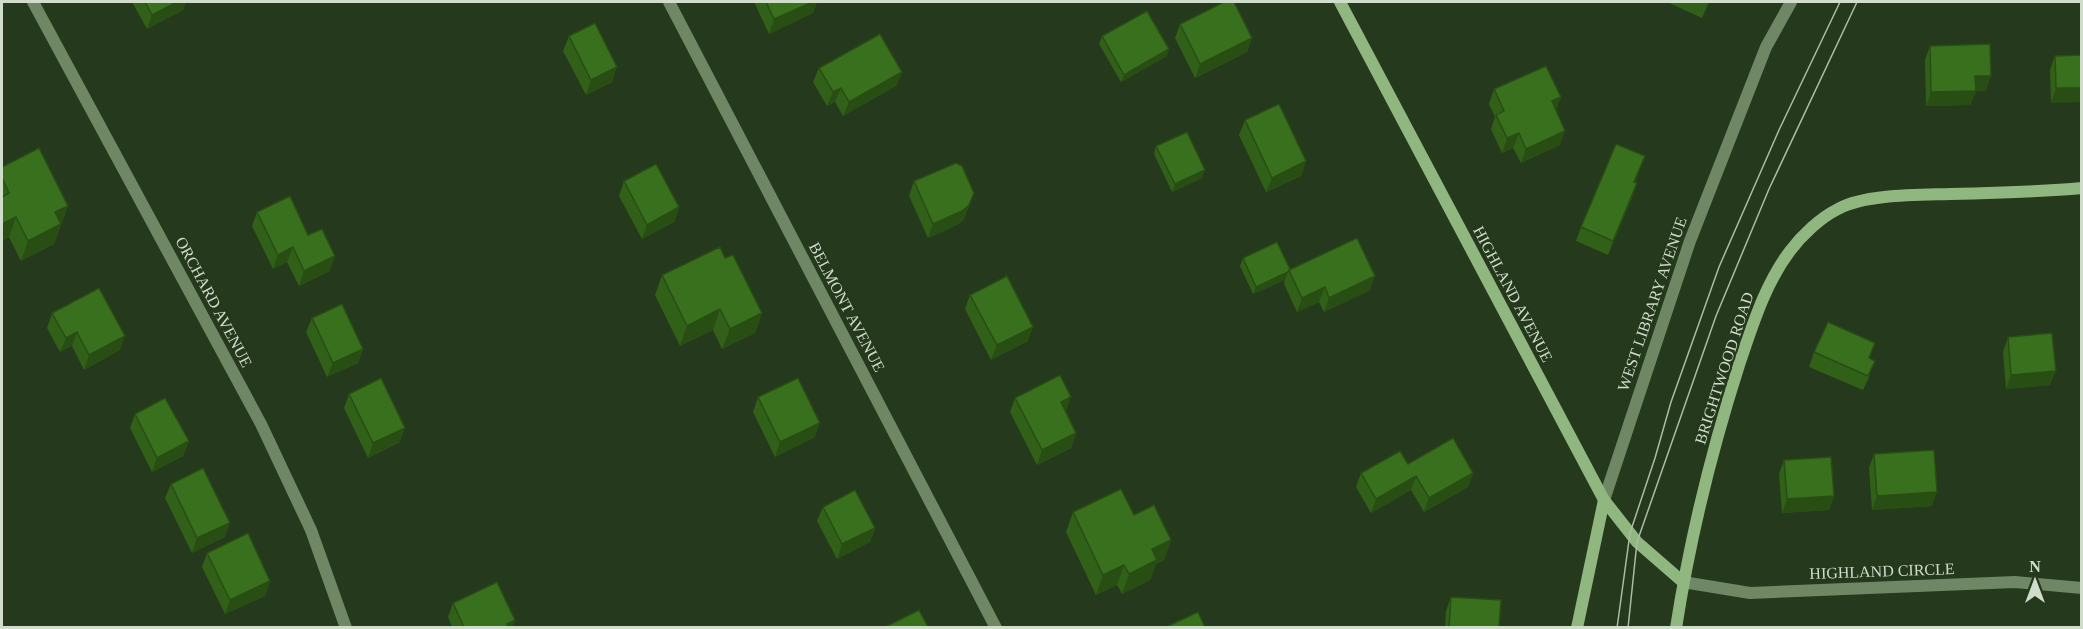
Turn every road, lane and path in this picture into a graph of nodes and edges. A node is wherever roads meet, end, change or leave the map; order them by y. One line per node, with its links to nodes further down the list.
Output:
1 (33, 2): 9 (street, ORCHARD AVENUE)
2 (669, 2): 10 (street, BELMONT AVENUE)
3 (1340, 2): 6 (street, HIGHLAND AVENUE)
4 (1791, 2): 6 (street, WEST LIBRARY AVENUE)
5 (2082, 188): 7 (street, BRIGHTWOOD ROAD)
6 (1604, 500): 7 (street, HIGHLAND AVENUE); 11 (street, WEST LIBRARY AVENUE)
7 (1683, 582): 8 (street, HIGHLAND CIRCLE); 12 (street, BRIGHTWOOD ROAD)
8 (2082, 588)
9 (346, 627)
10 (996, 627)
11 (1577, 627)
12 (1676, 627)

